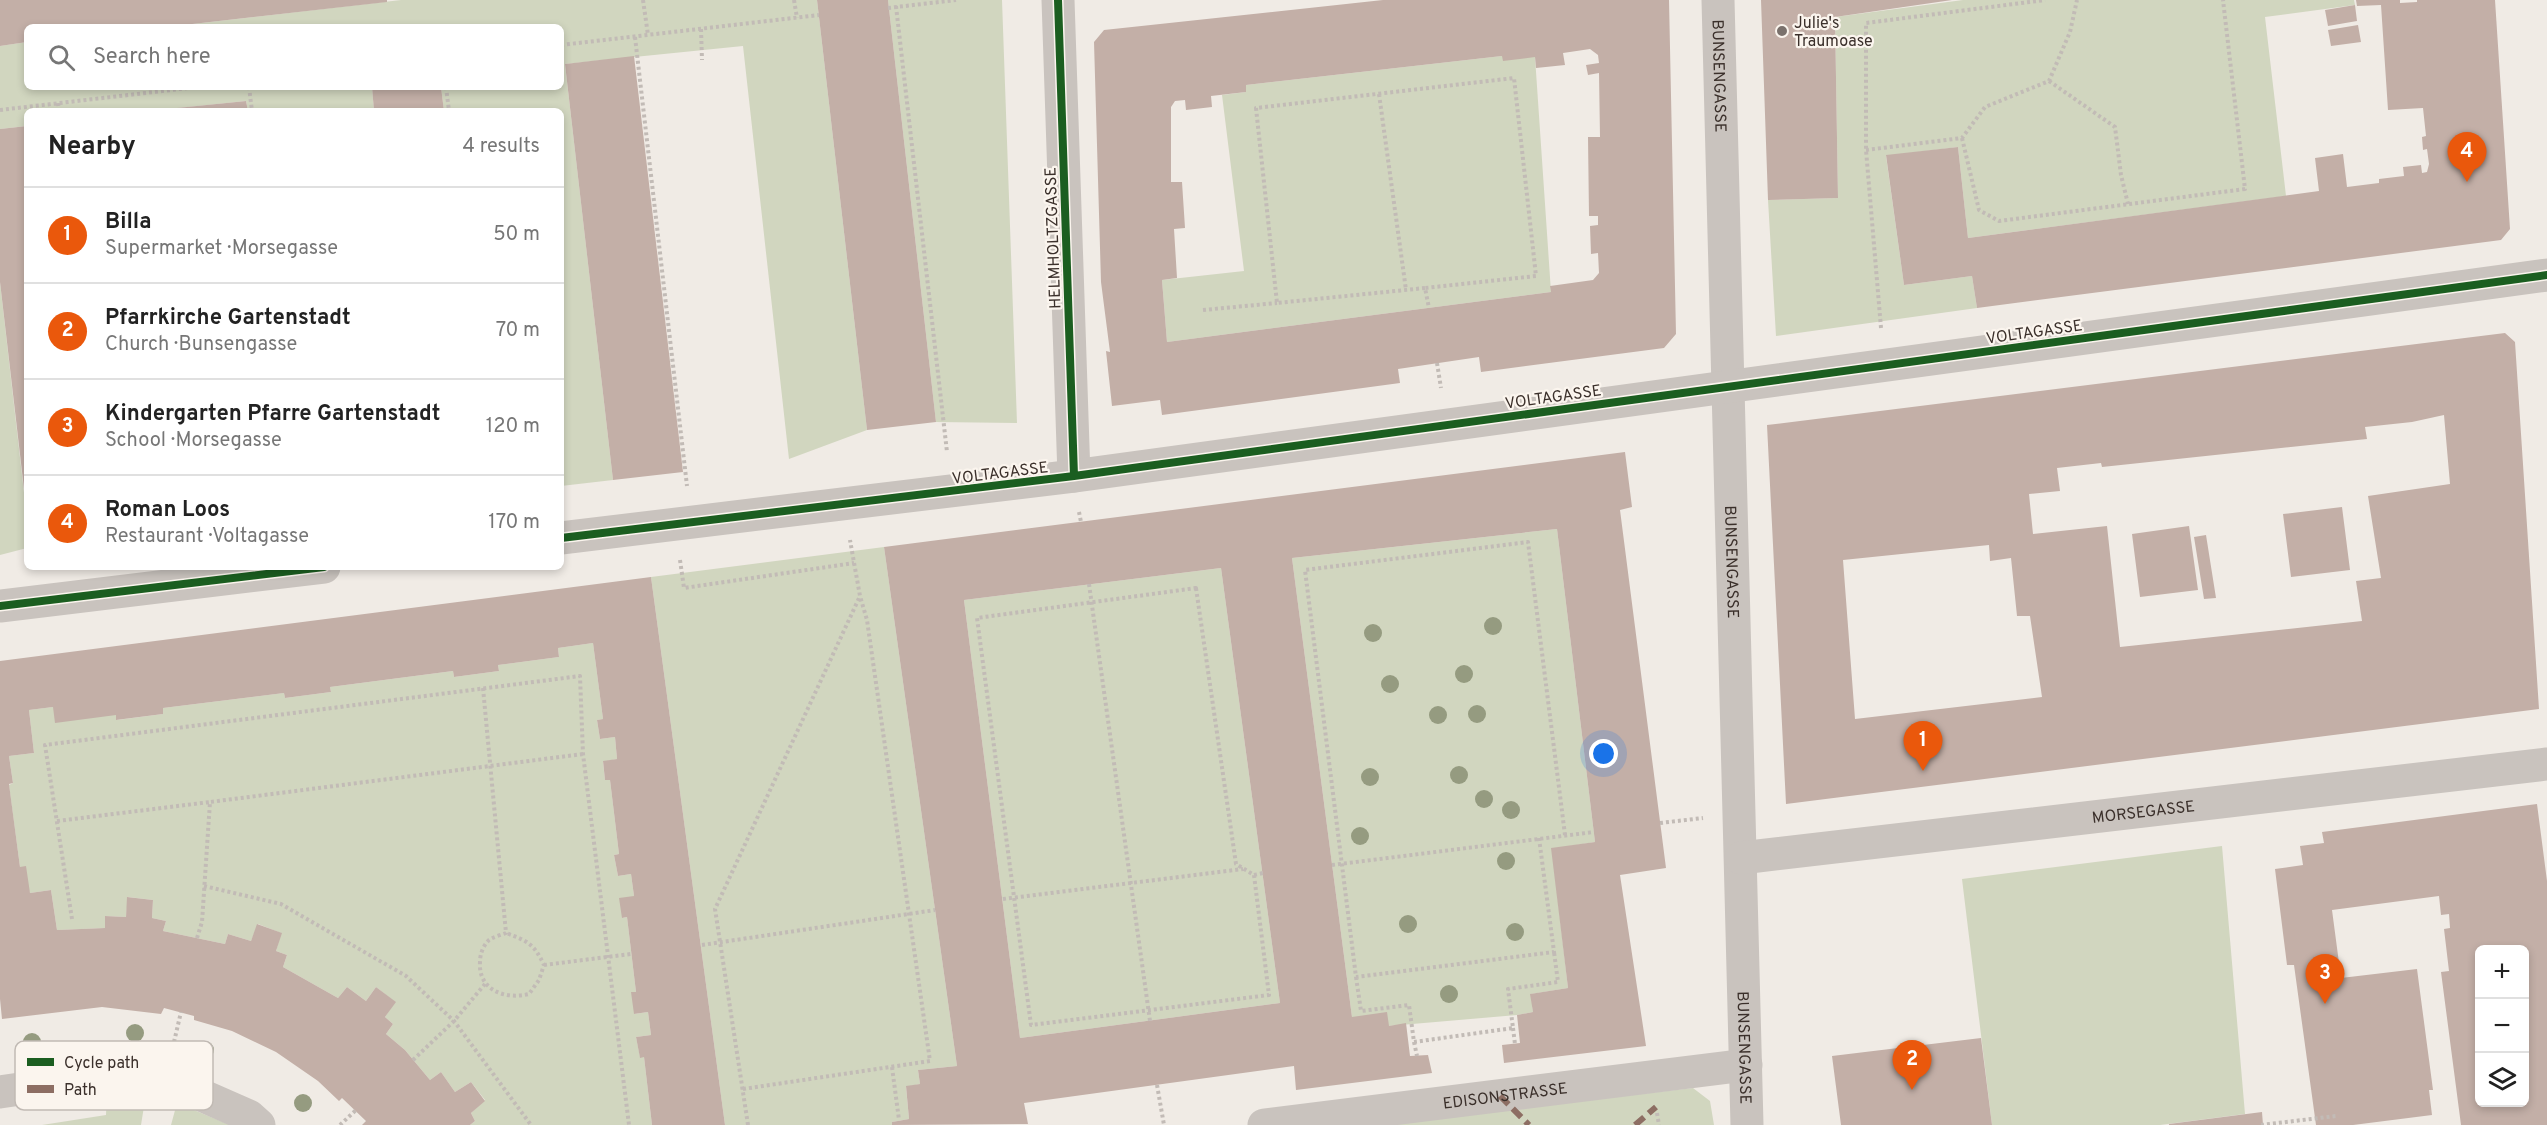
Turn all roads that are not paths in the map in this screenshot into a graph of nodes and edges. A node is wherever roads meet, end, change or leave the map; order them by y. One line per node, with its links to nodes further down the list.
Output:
1 (1058, 0): 5 (street, HELMHOLTZGASSE)
2 (1718, 0): 4 (street, BUNSENGASSE)
3 (2547, 275): 4 (street, VOLTAGASSE)
4 (1728, 385): 5 (street, VOLTAGASSE); 10 (street, BUNSENGASSE)
5 (1074, 476): 6 (street, VOLTAGASSE)
6 (564, 538)
7 (299, 570): 8 (street)
8 (0, 606)
9 (2547, 764): 10 (street, MORSEGASSE)
10 (1741, 858): 11 (street, BUNSENGASSE)
11 (1746, 1065): 16 (street, EDISONSTRASSE); 17 (street, BUNSENGASSE)
12 (15, 1090): 13 (street)
13 (0, 1092)
14 (213, 1100): 15 (street)
15 (259, 1125)
16 (1263, 1125)
17 (1747, 1125)

